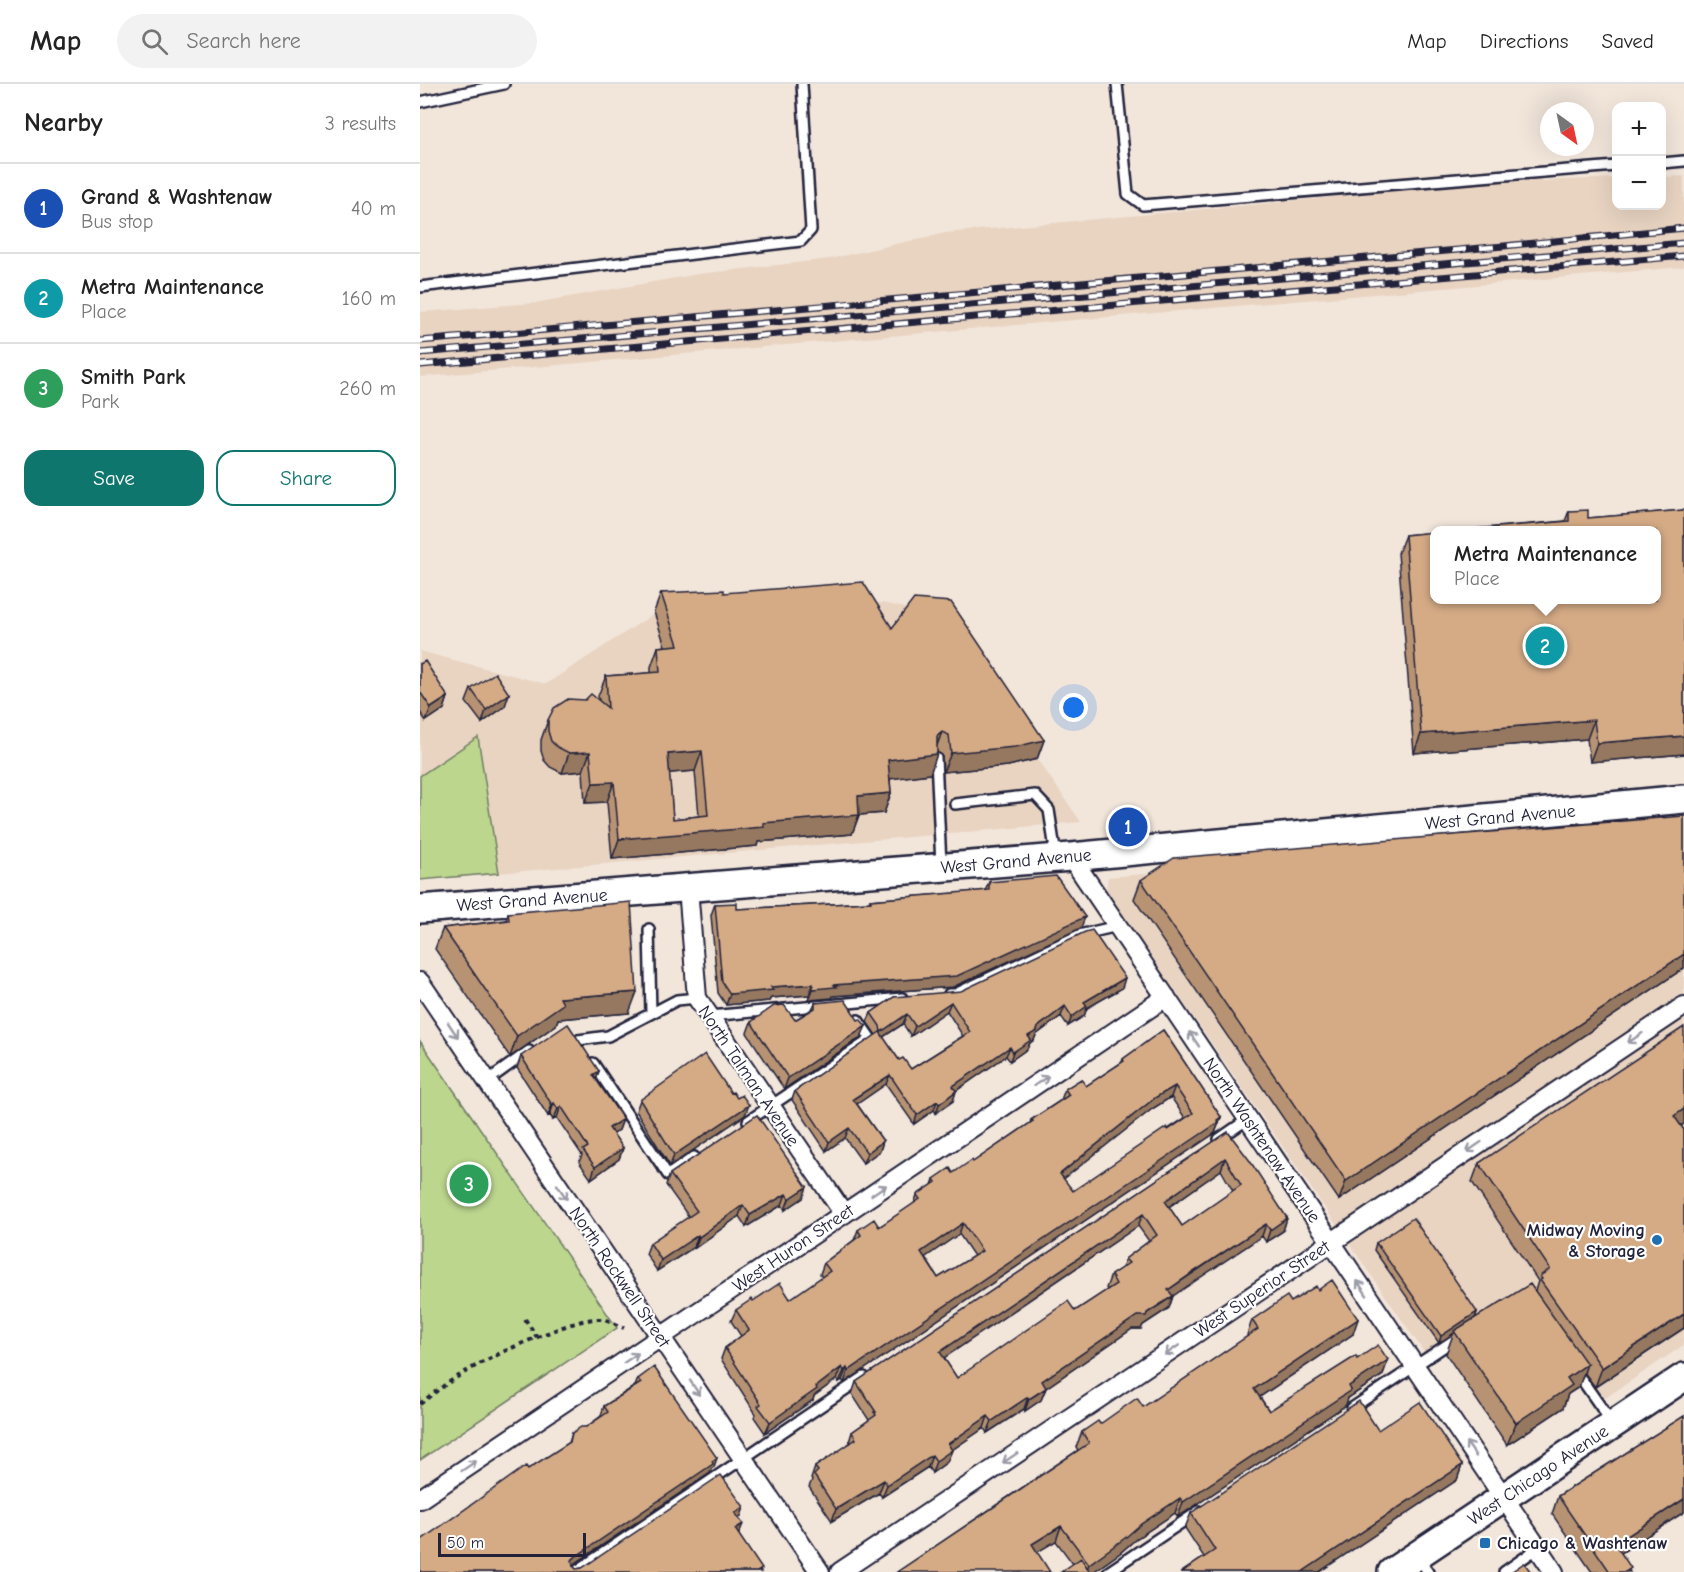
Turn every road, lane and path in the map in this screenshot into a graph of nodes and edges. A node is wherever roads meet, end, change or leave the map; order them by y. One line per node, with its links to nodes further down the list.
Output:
1 (504, 84): 4 (lane)
2 (802, 84): 8 (lane)
3 (1117, 84): 7 (lane)
4 (420, 102)
5 (1684, 161): 6 (lane)
6 (1666, 163)
7 (1612, 166)
8 (420, 287)
9 (936, 758): 13 (lane)
10 (1684, 799): 12 (main road, West Grand Avenue)
11 (955, 804): 12 (lane)
12 (1064, 858): 13 (main road, West Grand Avenue); 16 (street, North Washtenaw Avenue)
13 (941, 868): 14 (main road, West Grand Avenue)
14 (688, 888): 15 (main road, West Grand Avenue); 21 (street, North Talman Avenue)
15 (420, 909)
16 (1118, 926): 19 (lane); 20 (street, North Washtenaw Avenue)
17 (649, 929): 25 (lane)
18 (420, 982): 28 (street, North Rockwell Street, one-way to 28)
19 (944, 994)
20 (1166, 997): 30 (street, North Washtenaw Avenue, one-way to 20); 34 (street, West Huron Street, one-way to 20)
21 (697, 998): 25 (lane); 26 (street, North Talman Avenue)
22 (911, 998): 23 (lane)
23 (846, 1004): 26 (lane); 29 (lane)
24 (1684, 1006): 35 (street, West Superior Street, one-way to 35)
25 (651, 1013): 33 (lane)
26 (708, 1016): 29 (street, North Talman Avenue)
27 (538, 1045): 28 (lane)
28 (487, 1081): 40 (street, North Rockwell Street, one-way to 40)
29 (770, 1106): 31 (lane); 34 (street, North Talman Avenue)
30 (1248, 1119): 32 (lane); 35 (street, North Washtenaw Avenue)
31 (744, 1124)
32 (1207, 1146)
33 (706, 1149)
34 (844, 1214): 40 (street, West Huron Street)
35 (1332, 1242): 42 (street, North Washtenaw Avenue, one-way to 35); 56 (street, West Superior Street, one-way to 56)
36 (525, 1319): 39 (path)
37 (624, 1328): 39 (path)
38 (1467, 1332): 42 (lane)
39 (537, 1337): 45 (path)
40 (660, 1337): 48 (street, North Rockwell Street, one-way to 48); 50 (street, West Huron Street, one-way to 40)
41 (1567, 1359): 47 (lane)
42 (1415, 1366): 46 (lane); 49 (street, North Washtenaw Avenue, one-way to 42)
43 (874, 1371): 48 (lane)
44 (1684, 1377): 47 (main road, West Chicago Avenue)
45 (420, 1404)
46 (1345, 1413)
47 (1613, 1425): 49 (main road, West Chicago Avenue)
48 (743, 1459): 54 (lane); 55 (street, North Rockwell Street)
49 (1504, 1498): 52 (street, North Washtenaw Avenue); 53 (main road, West Chicago Avenue)
50 (420, 1499)
51 (1207, 1506): 57 (lane)
52 (1538, 1548): 59 (lane); 60 (street, North Washtenaw Avenue)
53 (1422, 1564): 58 (main road, West Chicago Avenue)
54 (575, 1572)
55 (819, 1572)
56 (840, 1572)
57 (1108, 1572)
58 (1392, 1572)
59 (1504, 1572)
60 (1554, 1572)

